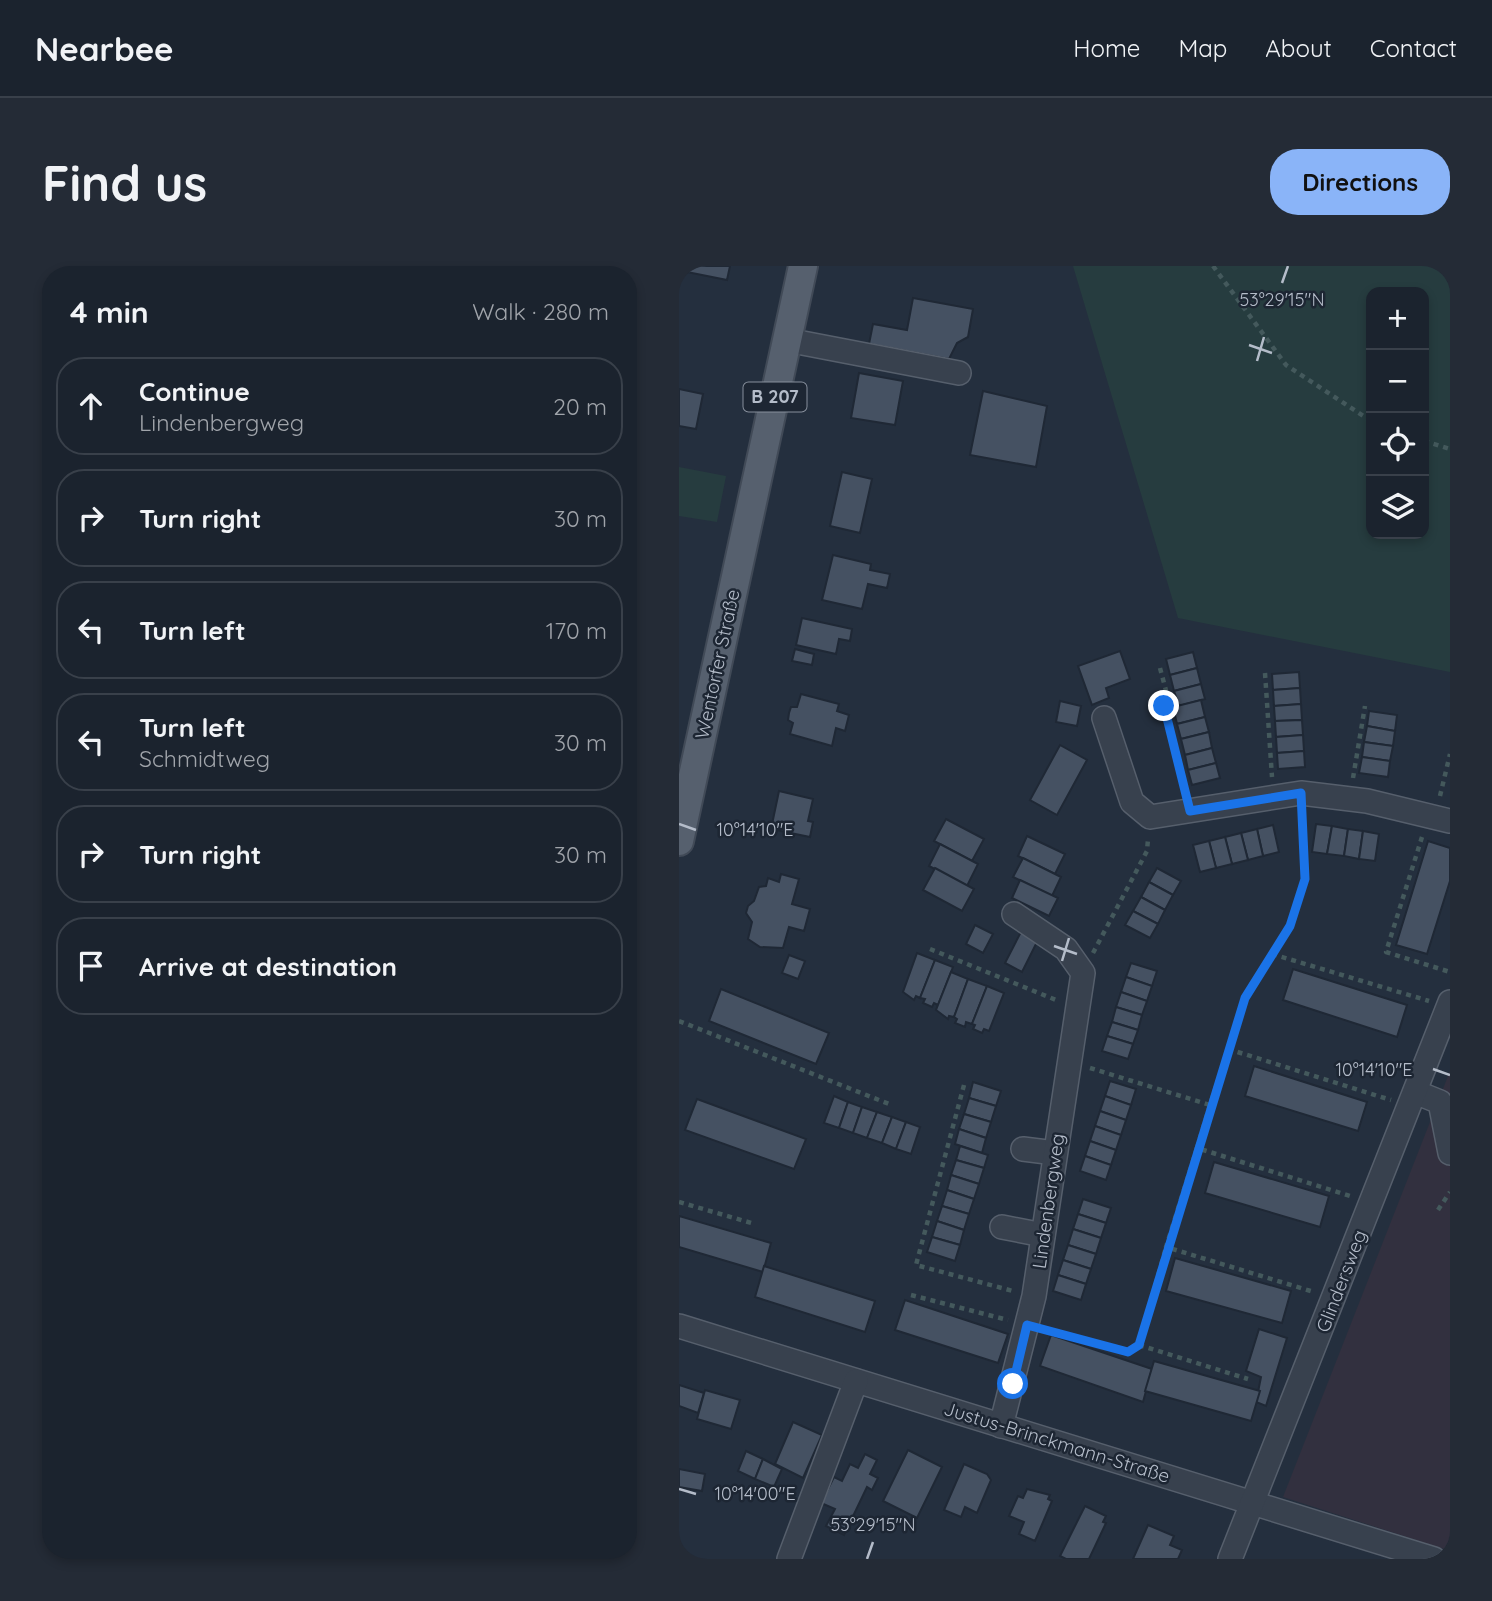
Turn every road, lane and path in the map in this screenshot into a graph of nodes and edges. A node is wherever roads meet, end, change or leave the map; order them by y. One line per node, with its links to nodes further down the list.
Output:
1 (803, 266): 3 (main road, B 207)
2 (1213, 266): 5 (path)
3 (787, 340): 4 (street); 19 (main road, Wentorfer Straße / B 207)
4 (959, 373)
5 (1366, 418)
6 (1429, 443): 7 (path)
7 (1450, 449)
8 (1160, 668): 16 (path)
9 (1265, 673): 14 (path)
10 (1365, 706): 15 (path)
11 (1104, 718): 17 (street)
12 (1450, 754): 18 (path)
13 (1301, 793): 14 (street); 15 (street); 22 (path)
14 (1273, 797): 16 (street)
15 (1349, 799): 18 (street)
16 (1190, 811): 17 (street)
17 (1150, 817): 24 (path)
18 (1438, 818): 23 (path)
19 (679, 841)
20 (1014, 914): 24 (street)
21 (930, 949): 26 (path)
22 (1272, 954): 25 (path); 28 (path)
23 (1450, 972)
24 (1083, 973): 26 (street, Lindenbergweg)
25 (1449, 1005): 32 (street, Glindersweg)
26 (1077, 1009): 29 (street, Lindenbergweg)
27 (679, 1021): 33 (path)
28 (1228, 1049): 32 (path); 34 (path)
29 (1069, 1062): 34 (path); 37 (street, Lindenbergweg)
30 (964, 1085): 48 (path)
31 (1445, 1094): 32 (street); 38 (street)
32 (1412, 1099): 41 (street, Glindersweg)
33 (890, 1104)
34 (1210, 1105): 35 (path)
35 (1197, 1148): 41 (path); 46 (path)
36 (1023, 1149): 37 (street)
37 (1055, 1153): 45 (street, Lindenbergweg)
38 (1450, 1153)
39 (1450, 1192): 42 (path)
40 (679, 1202): 43 (path)
41 (1371, 1202): 49 (street, Glindersweg)
42 (1438, 1210)
43 (755, 1224)
44 (1002, 1227): 45 (street)
45 (1043, 1235): 48 (street, Lindenbergweg)
46 (1166, 1247): 49 (path); 52 (path)
47 (911, 1295): 50 (path)
48 (1034, 1296): 50 (street, Lindenbergweg)
49 (1334, 1298): 56 (street, Glindersweg)
50 (1027, 1325): 52 (path); 55 (street, Lindenbergweg)
51 (679, 1326): 54 (street, Justus-Brinckmann-Straße)
52 (1139, 1345): 53 (path)
53 (1248, 1379)
54 (856, 1381): 55 (street, Justus-Brinckmann-Straße); 57 (street)
55 (1001, 1426): 56 (street, Justus-Brinckmann-Straße)
56 (1254, 1501): 58 (street, Glindersweg); 59 (street, Justus-Brinckmann-Straße)
57 (789, 1559)
58 (1230, 1559)
59 (1434, 1559)

